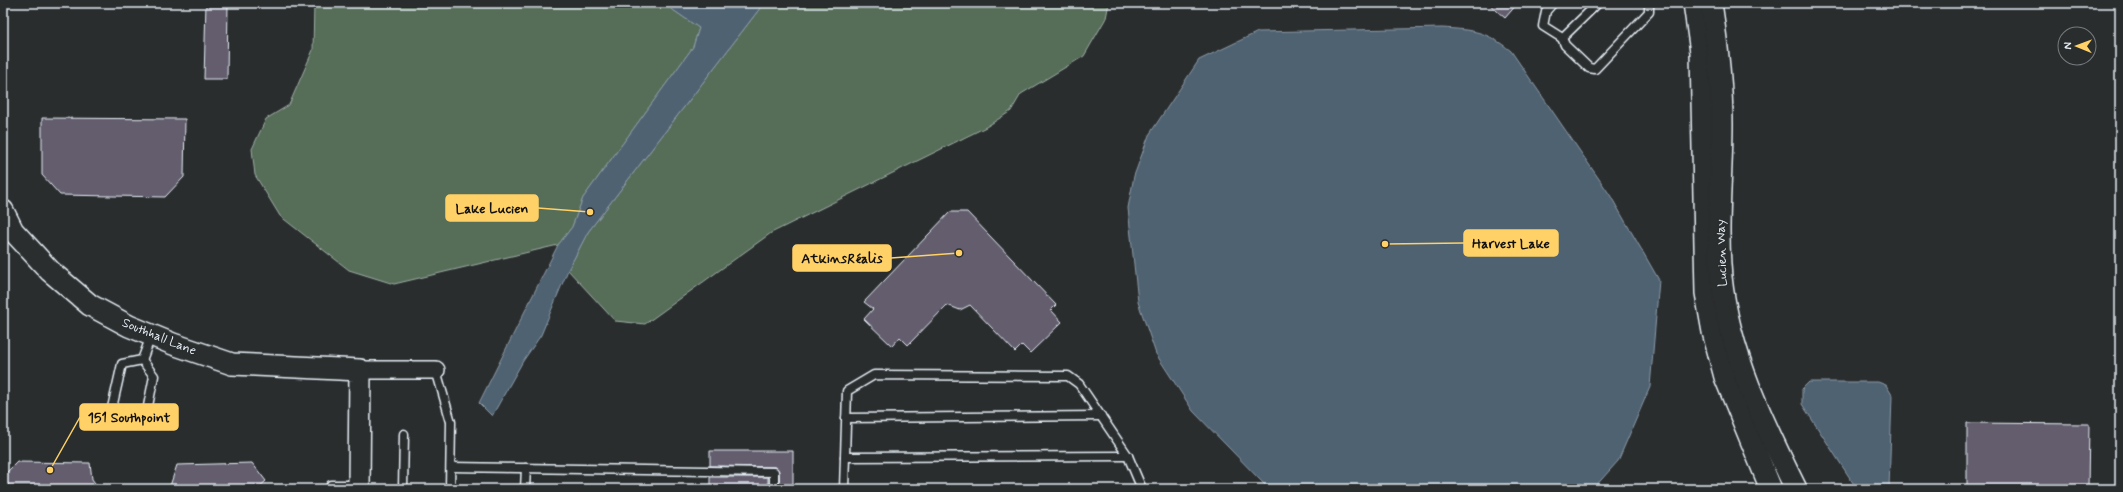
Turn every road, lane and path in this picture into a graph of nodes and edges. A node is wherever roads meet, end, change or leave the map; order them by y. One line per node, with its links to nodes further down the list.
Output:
1 (1553, 3): 6 (lane)
2 (1598, 3): 6 (lane)
3 (1649, 3): 6 (lane)
4 (1694, 3): 29 (street, Lucien Way)
5 (1711, 3): 30 (street, Lucien Way)
6 (1562, 38)
7 (3, 211): 8 (street, Southhall Lane)
8 (151, 335): 9 (lane); 10 (street, Southhall Lane)
9 (142, 360): 14 (lane); 15 (lane)
10 (360, 370): 11 (street, Southhall Lane); 22 (street)
11 (436, 370): 19 (lane)
12 (1101, 416): 13 (lane); 13 (lane); 17 (lane)
13 (846, 418): 18 (lane)
14 (109, 421)
15 (145, 421)
16 (404, 434): 23 (lane)
17 (1128, 456): 18 (lane); 28 (lane)
18 (846, 457): 27 (lane)
19 (451, 467): 20 (lane); 24 (lane)
20 (526, 468): 25 (lane); 26 (lane)
21 (331, 485): 22 (lane)
22 (359, 487)
23 (403, 489)
24 (450, 489)
25 (525, 489)
26 (774, 489)
27 (844, 489)
28 (1142, 489)
29 (1771, 489)
30 (1796, 489)

